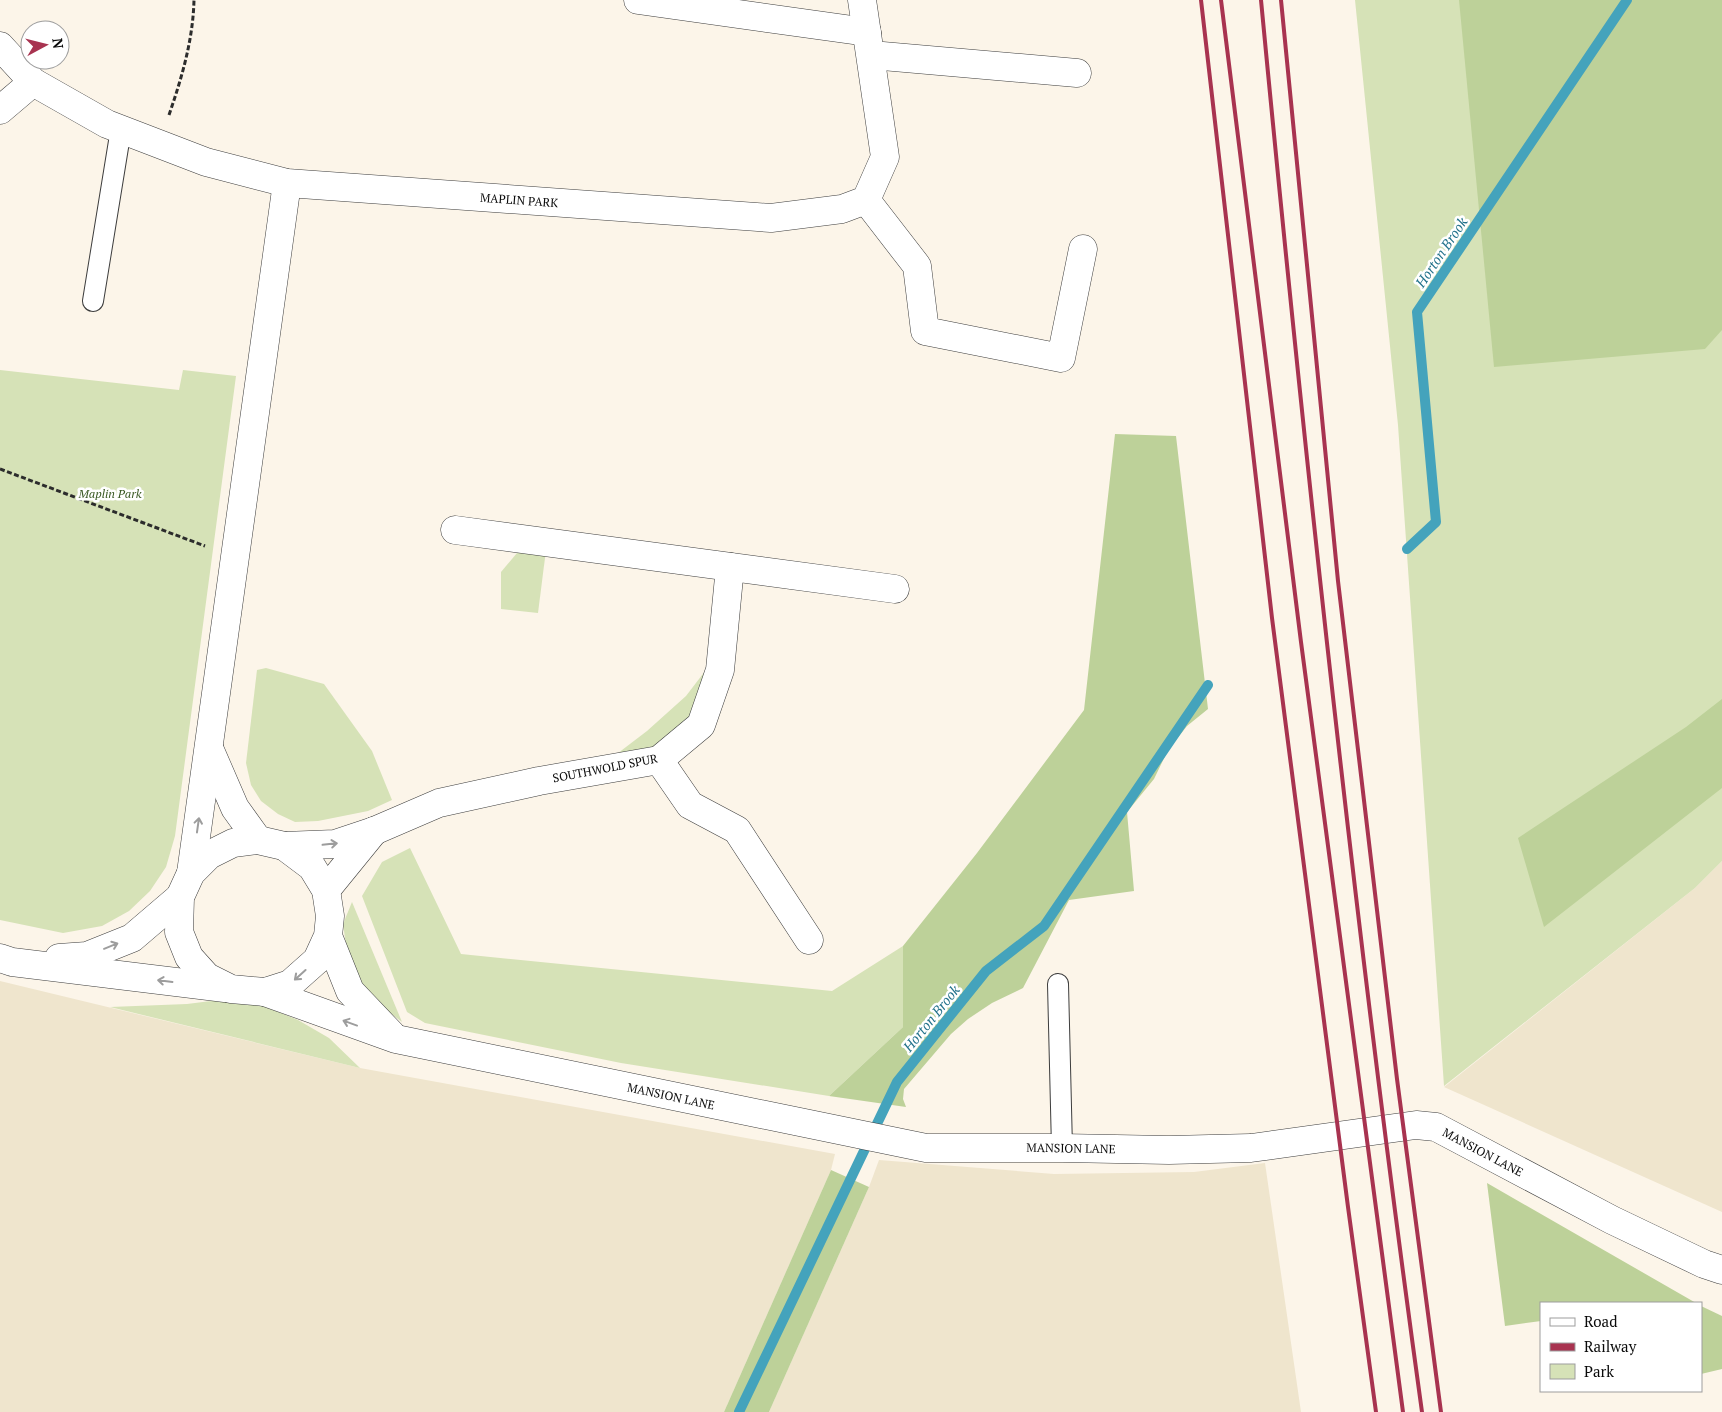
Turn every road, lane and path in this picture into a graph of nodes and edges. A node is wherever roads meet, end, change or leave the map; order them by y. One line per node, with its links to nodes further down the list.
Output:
1 (194, 0): 10 (path)
2 (638, 0): 4 (street)
3 (862, 0): 4 (street)
4 (869, 43): 6 (street); 12 (street)
5 (0, 46): 7 (street, MAPLIN PARK)
6 (1078, 73)
7 (33, 82): 8 (street); 9 (street, MAPLIN PARK)
8 (0, 110)
9 (121, 129): 10 (street, MAPLIN PARK); 14 (lane)
10 (160, 144): 11 (street, MAPLIN PARK)
11 (287, 183): 12 (street, MAPLIN PARK); 17 (street)
12 (866, 200): 13 (street)
13 (1083, 249)
14 (93, 301)
15 (0, 469): 17 (path)
16 (455, 530): 18 (street)
17 (235, 557): 20 (street)
18 (730, 567): 19 (street); 21 (street, SOUTHWOLD SPUR)
19 (895, 590)
20 (209, 746): 23 (street); 25 (street, one-way to 20)
21 (659, 760): 22 (street, SOUTHWOLD SPUR); 29 (street)
22 (374, 831): 24 (street, SOUTHWOLD SPUR, one-way to 22); 26 (street)
23 (258, 840): 24 (street, MANSION LANE); 25 (street, MANSION LANE)
24 (284, 846): 26 (street, MANSION LANE)
25 (191, 873): 27 (street, MANSION LANE)
26 (326, 890): 28 (street, MANSION LANE)
27 (180, 897): 30 (street, one-way to 27); 32 (street, MANSION LANE)
28 (328, 936): 33 (street, MANSION LANE, one-way to 33); 34 (street, MANSION LANE)
29 (809, 940)
30 (6, 960): 32 (street, one-way to 30)
31 (1058, 984): 35 (lane)
32 (231, 989): 33 (street, MANSION LANE)
33 (265, 992): 34 (street, MANSION LANE, one-way to 33)
34 (396, 1039): 35 (street, MANSION LANE)
35 (1062, 1148): 36 (street, MANSION LANE)
36 (1722, 1270)

